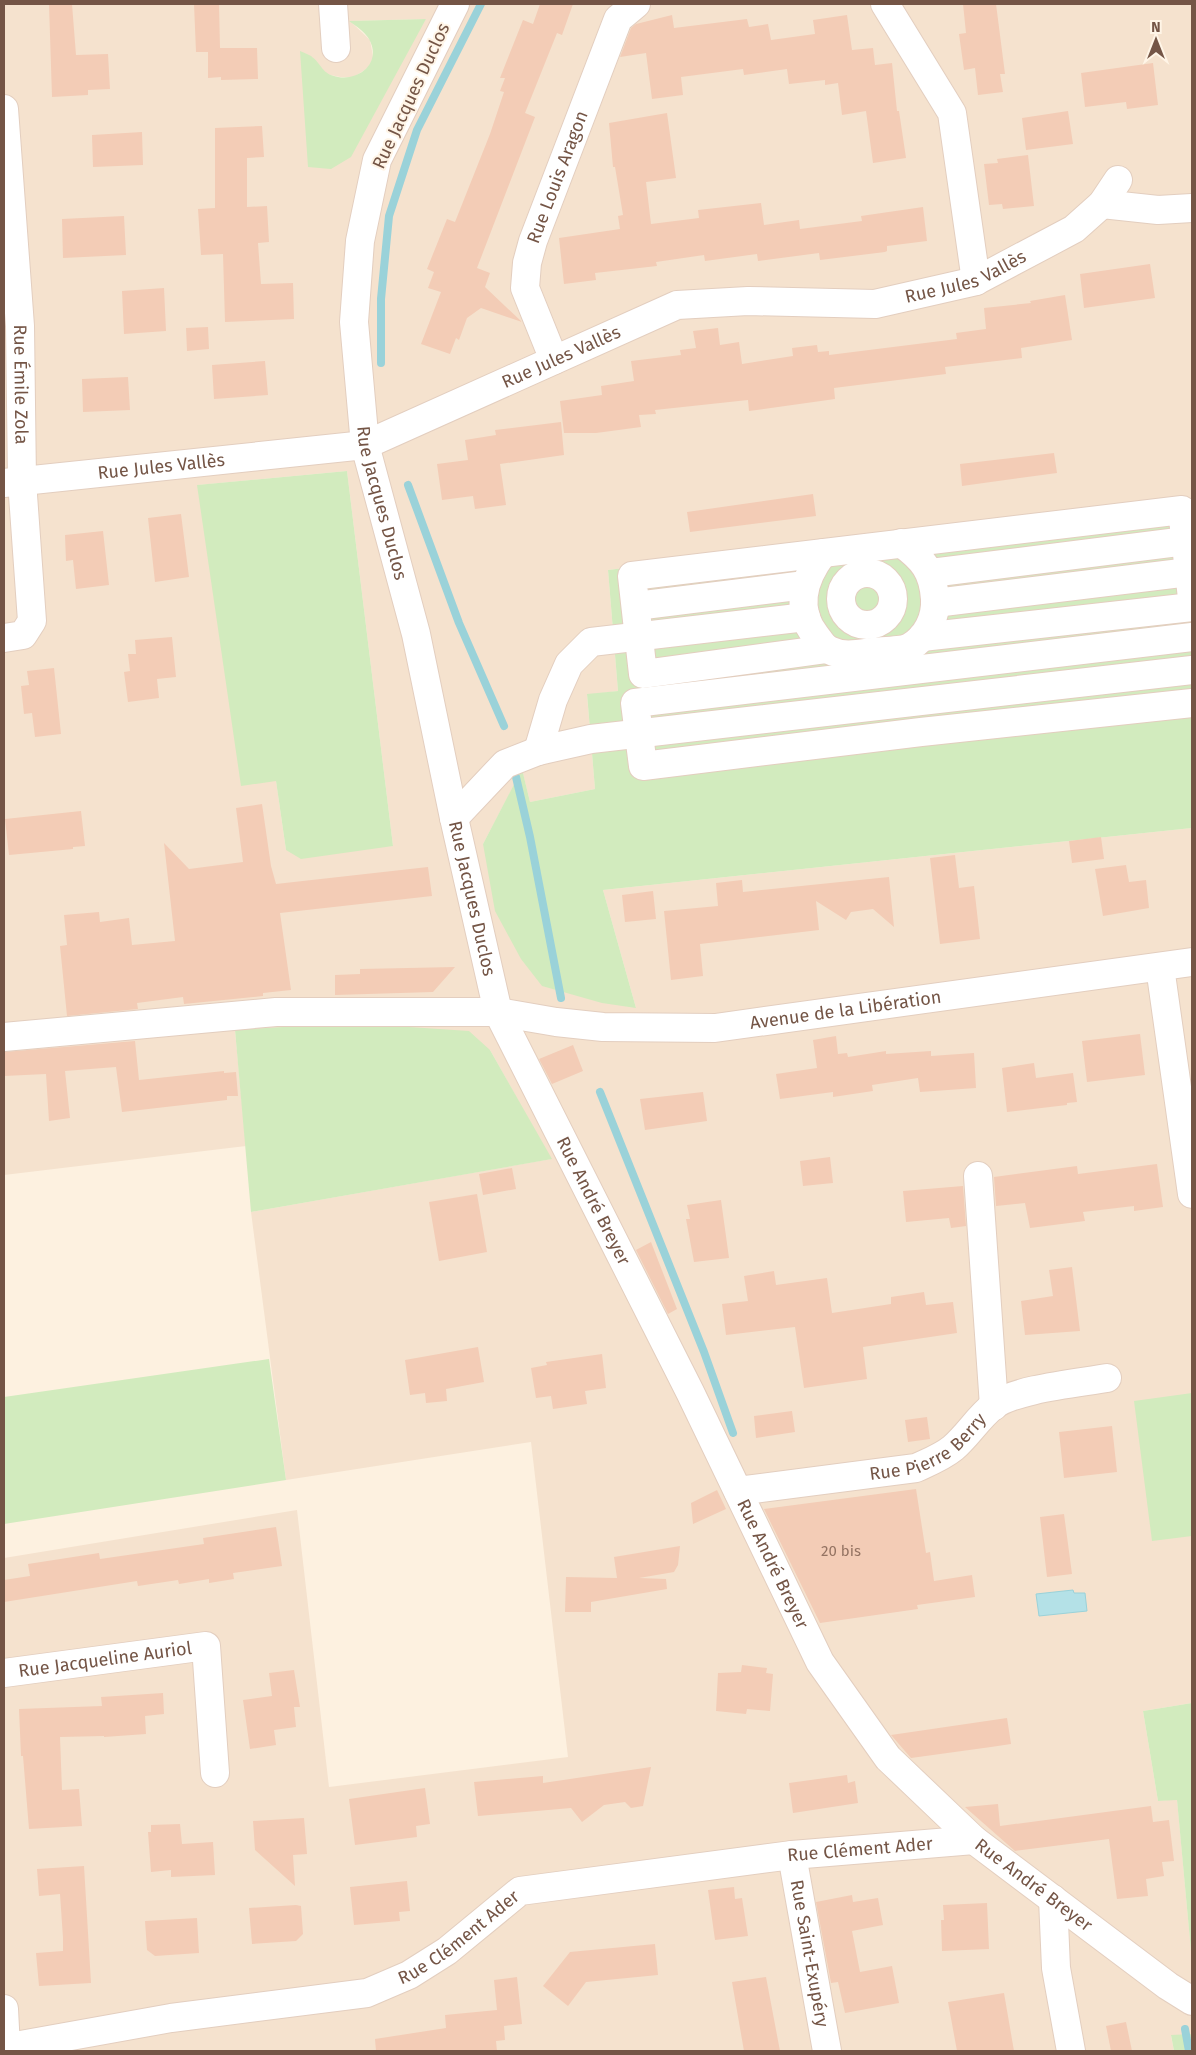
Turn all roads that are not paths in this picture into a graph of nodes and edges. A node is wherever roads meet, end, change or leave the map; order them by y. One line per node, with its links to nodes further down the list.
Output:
1 (333, 4): 5 (street)
2 (455, 4): 12 (street, Rue Jacques Duclos)
3 (636, 4): 11 (street, Rue Louis Aragon)
4 (885, 4): 10 (street)
5 (336, 48)
6 (4, 109): 13 (street, Rue Émile Zola)
7 (1118, 180): 8 (street, Rue Jules Vallès)
8 (1102, 204): 9 (street); 10 (street, Rue Jules Vallès)
9 (1192, 208)
10 (976, 281): 11 (street, Rue Jules Vallès)
11 (554, 360): 12 (street, Rue Jules Vallès)
12 (365, 445): 13 (street, Rue Jules Vallès); 38 (street, Rue Jacques Duclos)
13 (13, 482): 28 (street, Rue Émile Zola)
14 (1186, 542): 15 (street); 18 (street); 19 (street)
15 (901, 543): 17 (street); 19 (street)
16 (823, 553): 17 (street); 21 (street); 23 (street)
17 (862, 562): 20 (street); 22 (street)
18 (1191, 585): 19 (street)
19 (933, 590): 20 (street); 26 (street)
20 (893, 597): 29 (street)
21 (805, 603): 22 (street); 23 (street); 25 (street); 30 (street)
22 (841, 603): 29 (street)
23 (636, 606): 25 (street)
24 (1192, 607): 26 (street)
25 (638, 636): 30 (street); 37 (street)
26 (922, 636): 29 (street)
27 (1192, 637): 31 (street)
28 (4, 638)
29 (872, 639): 30 (street)
30 (827, 649)
31 (914, 669): 33 (street); 36 (street)
32 (1192, 670): 33 (street)
33 (918, 702): 35 (street); 36 (street)
34 (1192, 703): 35 (street)
35 (921, 732): 36 (street)
36 (639, 735): 37 (street)
37 (538, 751): 38 (street)
38 (454, 818): 41 (street, Rue Jacques Duclos)
39 (1192, 962): 40 (street, Avenue de la Libération)
40 (1160, 967): 41 (street, Avenue de la Libération); 44 (street)
41 (498, 1012): 42 (street, Avenue de la Libération); 47 (street, Rue André Breyer)
42 (4, 1037)
43 (978, 1176): 46 (street)
44 (1192, 1194)
45 (1107, 1378): 46 (street, Rue Pierre Berry)
46 (994, 1406): 47 (street, Rue Pierre Berry)
47 (738, 1492): 50 (street, Rue André Breyer)
48 (4, 1673): 49 (street, Rue Jacqueline Auriol)
49 (215, 1773)
50 (974, 1840): 51 (street, Rue Clément Ader); 52 (street, Rue André Breyer)
51 (792, 1856): 55 (street, Rue Clément Ader); 56 (street, Rue Saint-Exupéry)
52 (1053, 1899): 53 (street, Rue André Breyer); 57 (street)
53 (1192, 2001)
54 (4, 2009): 55 (street)
55 (5, 2048)
56 (827, 2051)
57 (1071, 2051)

